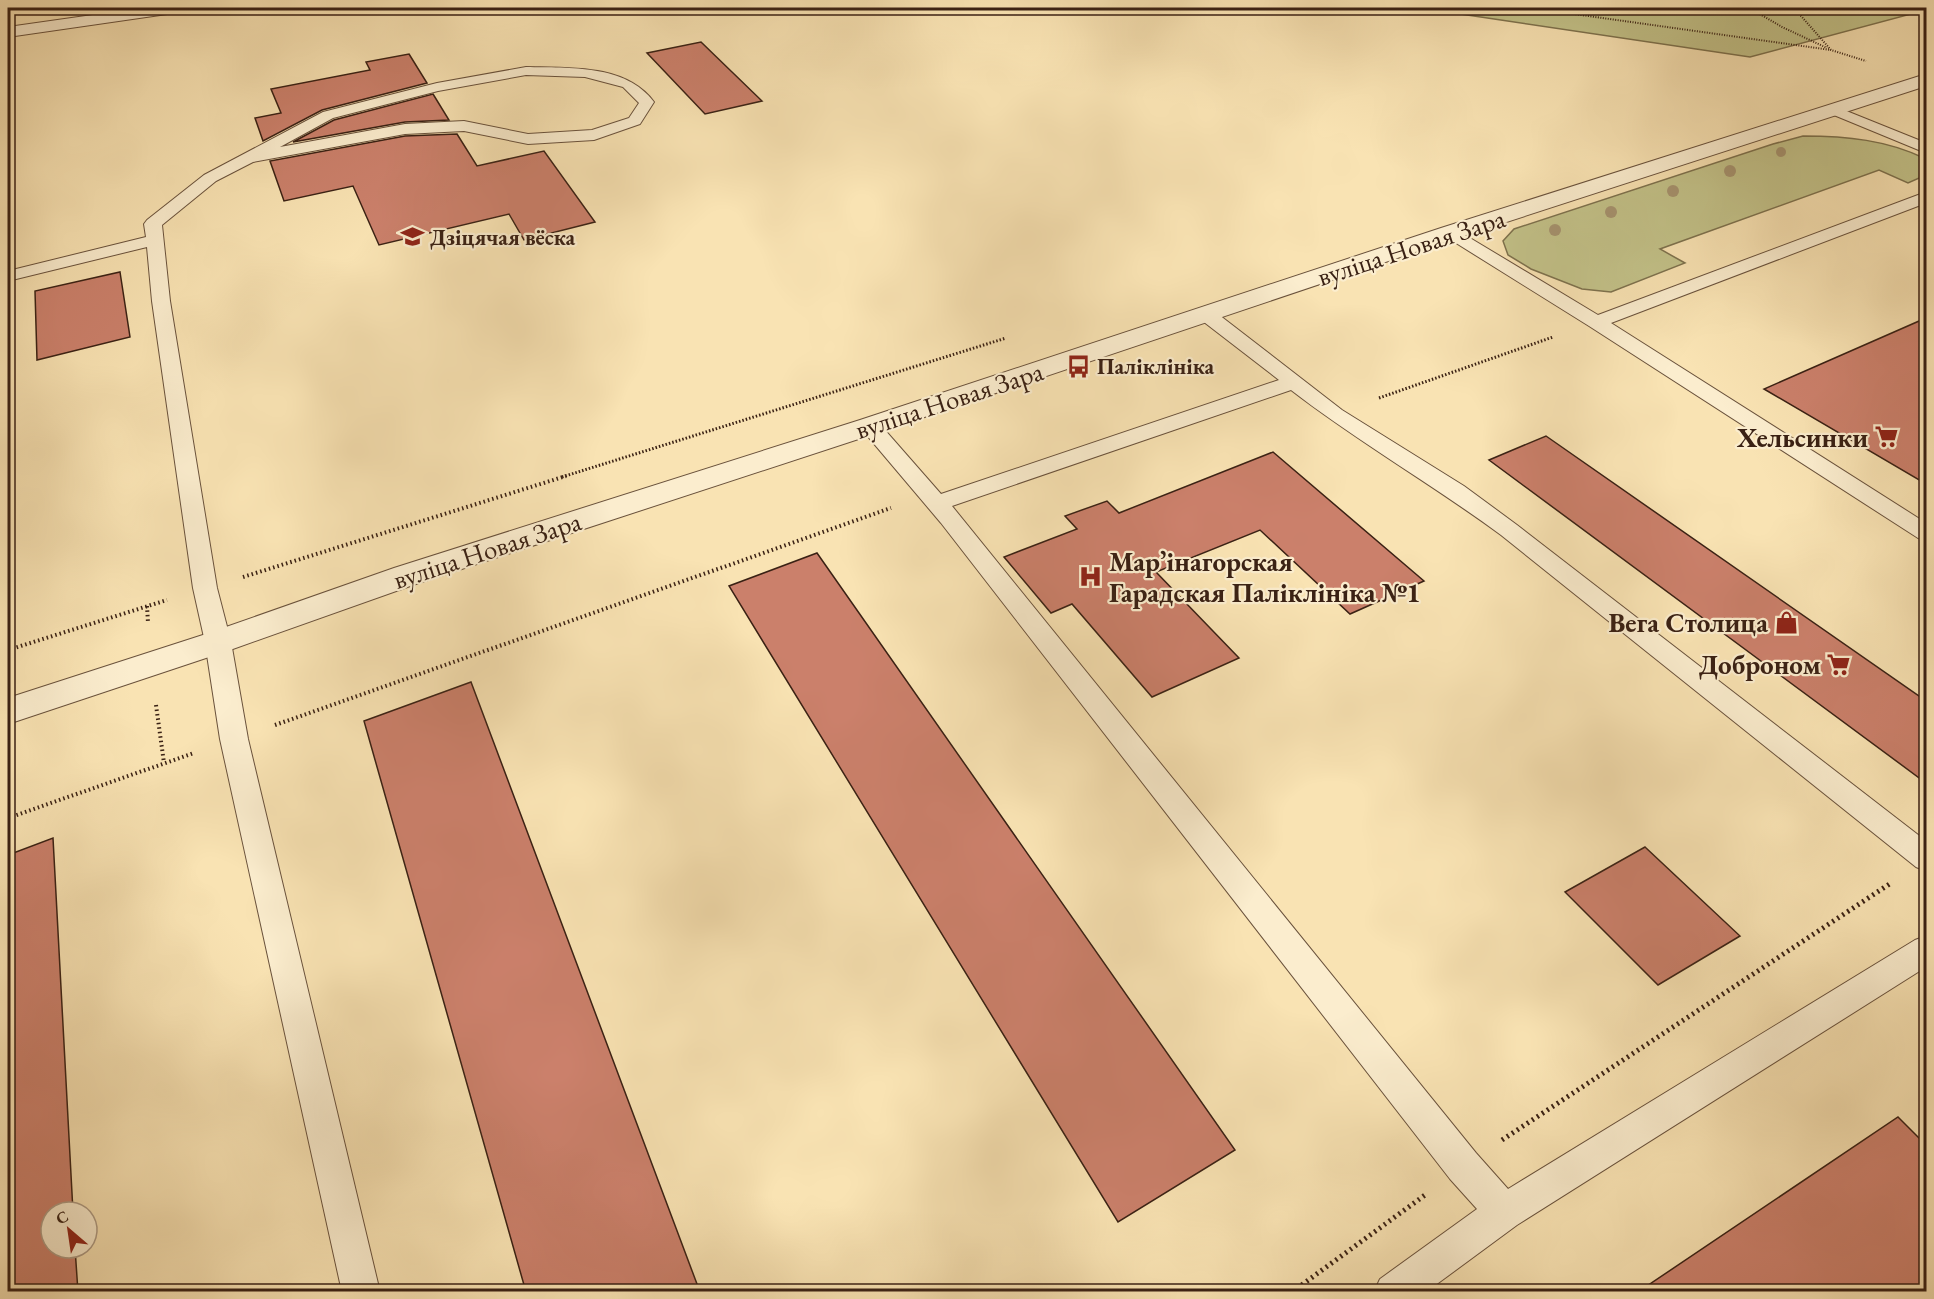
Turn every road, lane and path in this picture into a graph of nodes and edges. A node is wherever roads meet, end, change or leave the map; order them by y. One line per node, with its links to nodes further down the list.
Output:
1 (174, 8): 5 (street)
2 (1531, 8): 6 (path)
3 (1749, 8): 6 (path)
4 (1794, 8): 6 (path)
5 (8, 32)
6 (1831, 50): 7 (path)
7 (1870, 62)
8 (1926, 80): 9 (street, вуліца Новая Зара)
9 (1834, 110): 10 (lane); 13 (street, вуліца Новая Зара)
10 (1926, 148)
11 (246, 158): 11 (lane); 14 (lane)
12 (1926, 197): 17 (lane)
13 (1449, 233): 16 (street, вуліца Новая Зара); 17 (lane)
14 (154, 240): 15 (lane); 24 (lane)
15 (8, 276)
16 (1207, 315): 19 (lane); 21 (street, вуліца Новая Зара)
17 (1596, 322): 20 (path); 23 (lane)
18 (1008, 337): 24 (path)
19 (1294, 382): 20 (lane); 22 (lane)
20 (1335, 414): 30 (lane)
21 (870, 426): 22 (lane); 25 (street, вуліца Новая Зара)
22 (942, 511): 28 (path); 33 (lane)
23 (1926, 533)
24 (205, 588): 25 (lane); 26 (path)
25 (218, 642): 27 (street, вуліца Новая Зара); 28 (lane)
26 (8, 650)
27 (8, 711)
28 (234, 739): 29 (path); 35 (lane)
29 (8, 818)
30 (1926, 858)
31 (1897, 879): 33 (path)
32 (1926, 950): 34 (lane)
33 (1463, 1166): 34 (lane); 36 (path)
34 (1504, 1212): 37 (lane)
35 (361, 1292)
36 (1292, 1292)
37 (1393, 1292)

